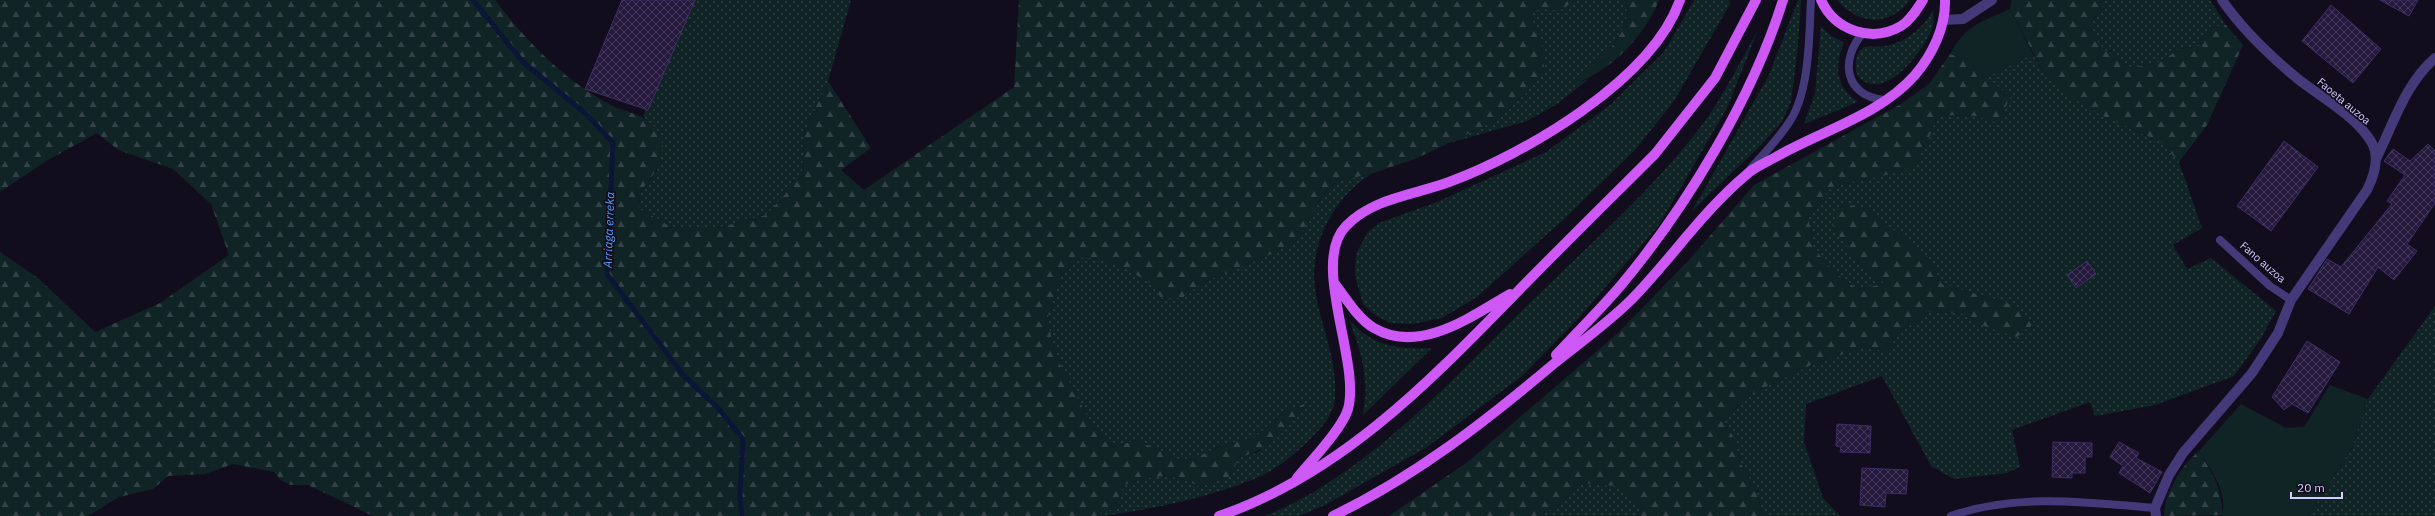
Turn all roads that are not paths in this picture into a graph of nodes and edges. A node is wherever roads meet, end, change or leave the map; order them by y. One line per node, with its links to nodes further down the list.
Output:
1 (1680, 0): 17 (main road)
2 (1756, 0): 18 (main road)
3 (1783, 0): 20 (main road)
4 (1811, 0): 15 (lane)
5 (1821, 0): 11 (main road)
6 (1923, 0): 11 (main road)
7 (1945, 0): 10 (main road)
8 (1992, 0): 10 (street)
9 (2222, 0): 14 (street, Faoeta auzoa)
10 (1943, 20): 13 (main road)
11 (1863, 33): 13 (lane)
12 (2435, 58): 14 (street)
13 (1884, 100): 15 (main road)
14 (2376, 159): 19 (street, Faoeta auzoa)
15 (1747, 173): 20 (main road)
16 (2220, 240): 19 (lane, Fano auzoa)
17 (1334, 282): 18 (main road); 21 (main road)
18 (1520, 289): 21 (main road)
19 (2292, 300): 22 (street, Faoeta auzoa)
20 (1528, 386): 24 (main road)
21 (1294, 483): 23 (main road)
22 (2155, 512): 25 (lane)
23 (1219, 516)
24 (1333, 516)
25 (1951, 516)

